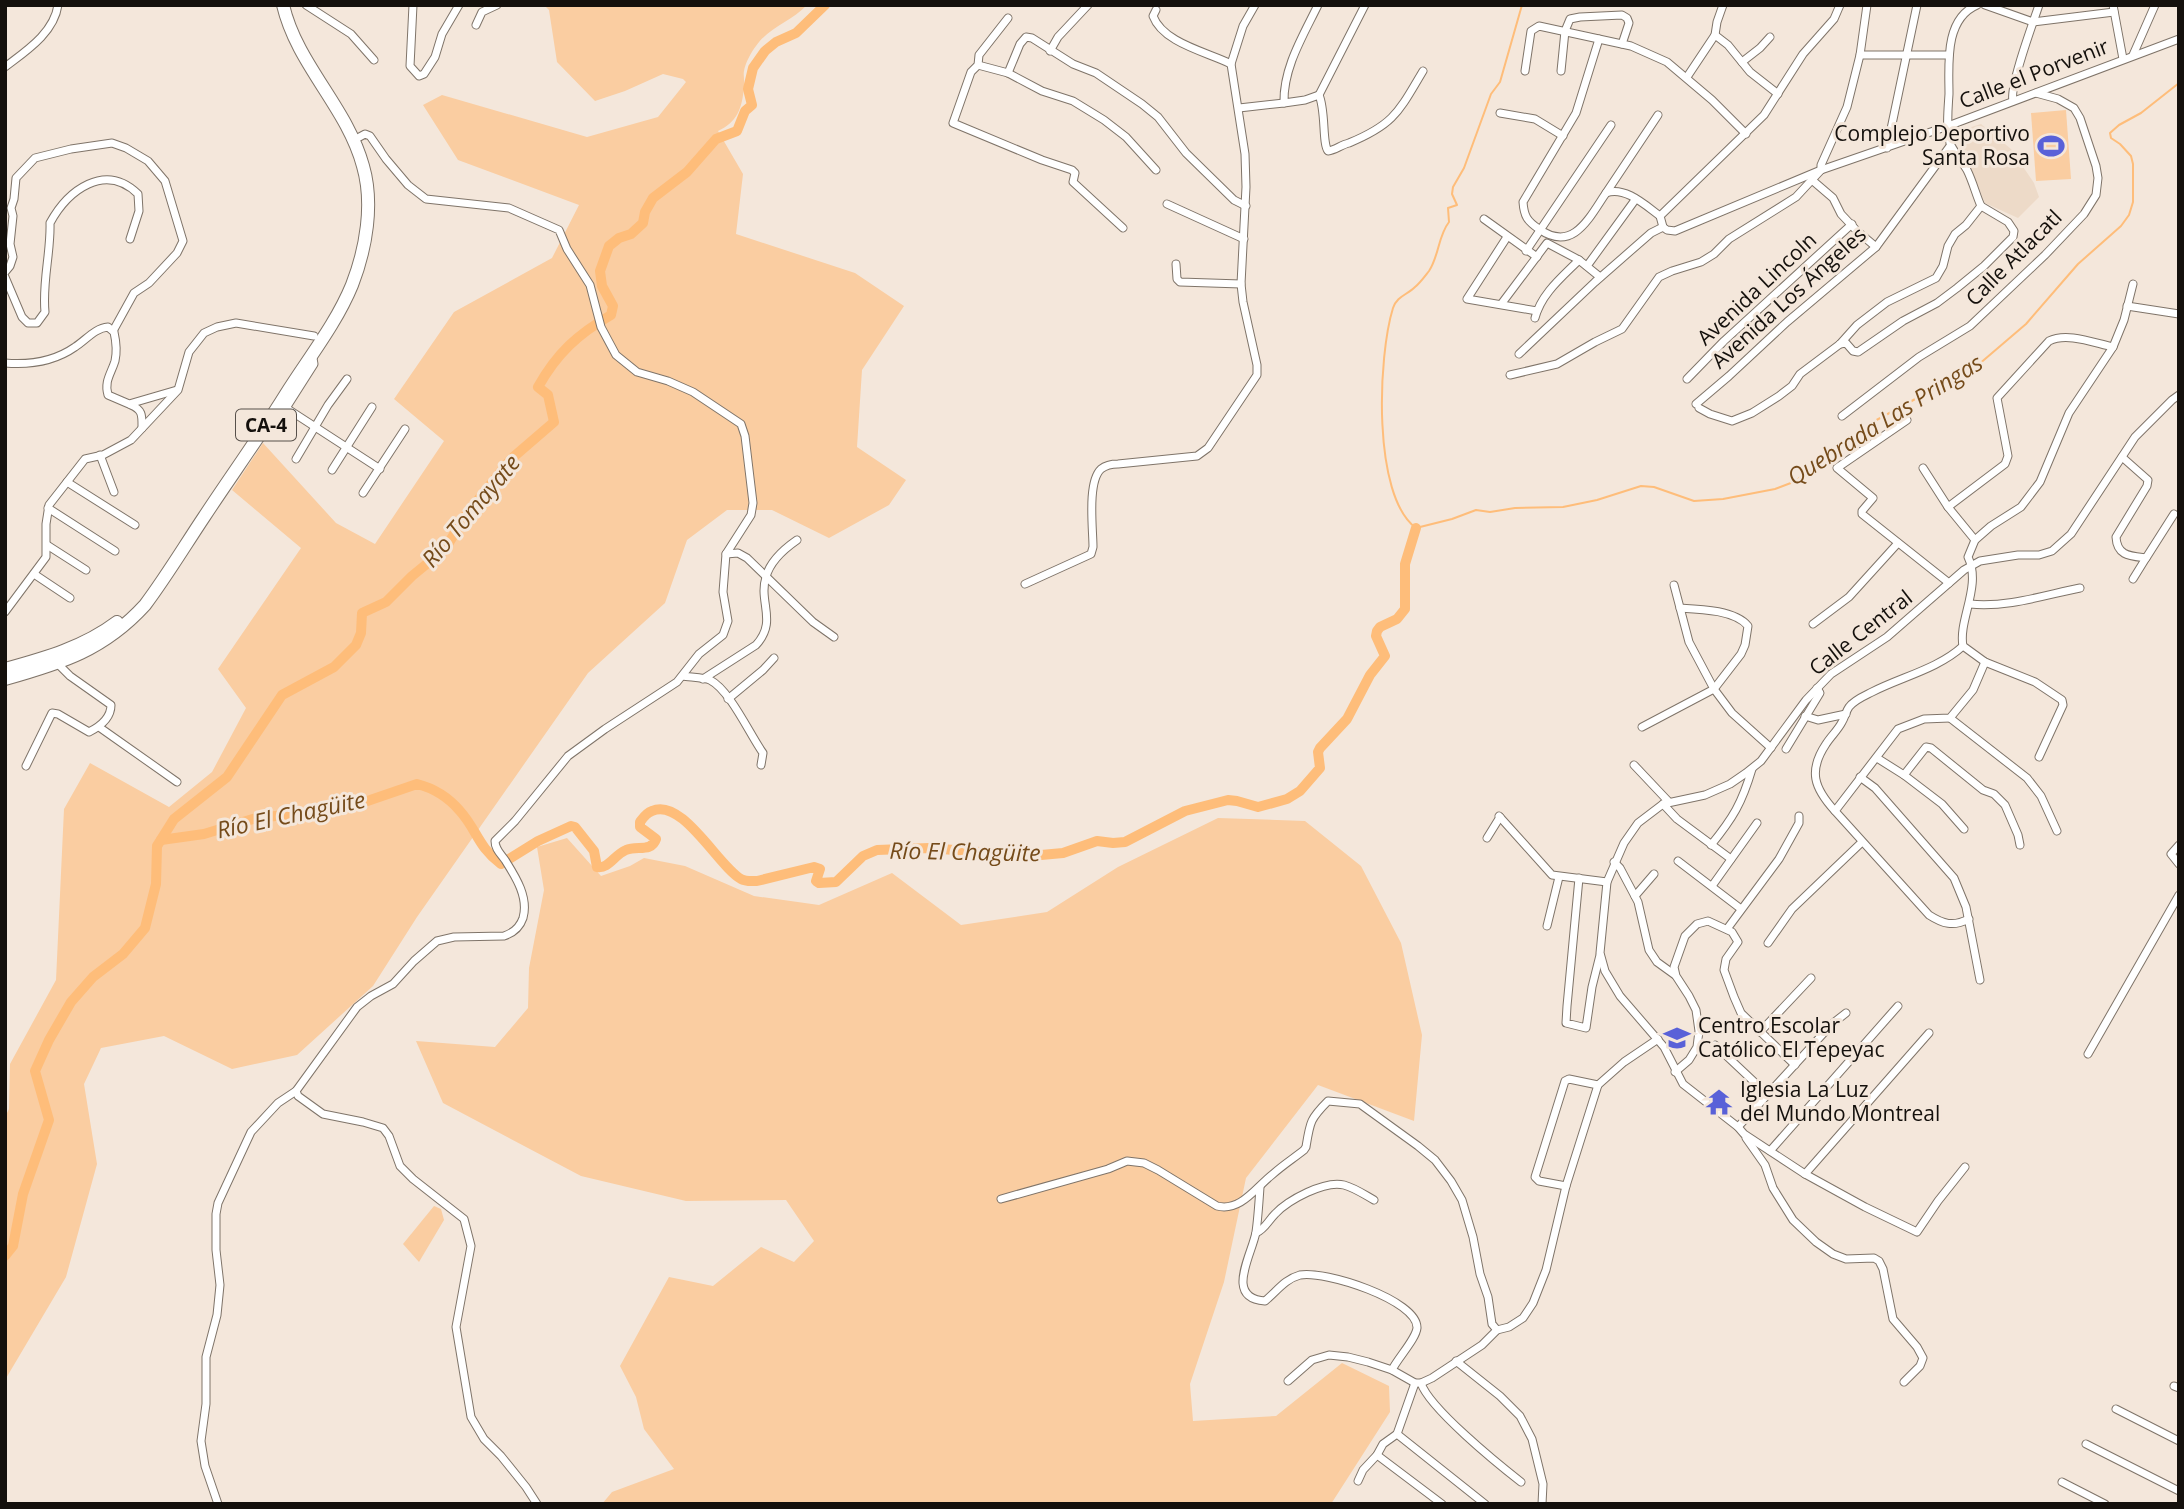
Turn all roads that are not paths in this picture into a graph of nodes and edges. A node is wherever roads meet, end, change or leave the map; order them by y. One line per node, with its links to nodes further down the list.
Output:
1 (58, 5): 41 (street)
2 (276, 5): 51 (main road, CA-4)
3 (283, 5): 51 (main road, CA-4)
4 (306, 5): 37 (street)
5 (413, 5): 6 (street)
6 (459, 5)
7 (497, 5): 24 (street)
8 (1087, 5): 31 (street)
9 (1255, 5): 39 (street)
10 (1318, 5): 52 (street)
11 (1365, 5): 48 (street)
12 (1723, 5): 26 (street)
13 (1840, 5): 49 (street)
14 (1867, 5): 32 (street)
15 (1917, 5): 35 (street)
16 (1977, 5): 33 (street)
17 (1985, 5): 23 (street)
18 (2039, 5): 23 (street)
19 (2155, 5): 34 (street)
20 (2114, 8): 23 (street); 36 (street)
21 (1156, 9): 39 (street)
22 (1008, 18): 40 (street)
23 (2033, 22): 50 (street)
24 (476, 25)
25 (1565, 31): 28 (street); 30 (street); 43 (street); 44 (street)
26 (1715, 35): 38 (street); 46 (street)
27 (1770, 37): 38 (street)
28 (1600, 39): 30 (street); 60 (street)
29 (2179, 39): 34 (street, Calle el Porvenir)
30 (1622, 44): 46 (street)
31 (1050, 51): 45 (street); 70 (street)
32 (1860, 55): 35 (street); 65 (street)
33 (1949, 55): 35 (street); 57 (street)
34 (2133, 55): 36 (street, Calle el Porvenir)
35 (1908, 57): 63 (street)
36 (2123, 59): 47 (street, Calle el Porvenir)
37 (374, 60)
38 (1742, 62): 49 (street)
39 (1231, 64): 53 (street)
40 (978, 65): 45 (street); 75 (street)
41 (5, 67)
42 (1423, 71): 48 (street)
43 (1525, 71)
44 (1561, 71)
45 (1008, 74): 64 (street)
46 (1687, 77): 59 (street)
47 (2035, 92): 50 (street, Calle el Porvenir); 109 (street, Calle Atlacatl)
48 (1319, 94): 52 (street)
49 (1778, 94): 59 (street)
50 (2013, 101): 57 (street, Calle el Porvenir)
51 (329, 103): 58 (main road, CA-4)
52 (1284, 103): 53 (street)
53 (1239, 108): 70 (street)
54 (1500, 113): 60 (street)
55 (1658, 115): 67 (street)
56 (1611, 125): 77 (street)
57 (1948, 126): 62 (street); 63 (street, Calle el Porvenir)
58 (344, 128): 61 (main road, CA-4); 95 (main road, CA-4)
59 (1746, 134): 72 (street)
60 (1563, 136): 77 (street)
61 (354, 140): 98 (main road, CA-4); 134 (street)
62 (1950, 146): 71 (street); 81 (street, Avenida Los Ángeles)
63 (1887, 148): 65 (street, Calle el Porvenir)
64 (1156, 170)
65 (1821, 170): 66 (street); 76 (street, Calle el Porvenir)
66 (1812, 180): 74 (street); 101 (street)
67 (1606, 194): 68 (street); 77 (street)
68 (1636, 200): 72 (street); 86 (street)
69 (1167, 204): 80 (street)
70 (1246, 206): 80 (street)
71 (1981, 206): 96 (street); 96 (street)
72 (1660, 216): 76 (street)
73 (1483, 219): 78 (street)
74 (1852, 224): 81 (street); 103 (street, Avenida Lincoln)
75 (1123, 228)
76 (1665, 229): 88 (street, Calle el Porvenir)
77 (1541, 230): 82 (street)
78 (1507, 237): 82 (street); 91 (street)
79 (130, 239): 87 (street)
80 (1244, 239): 89 (street)
81 (1876, 247): 96 (street, Avenida Los Ángeles)
82 (1526, 251): 83 (street)
83 (1537, 257): 84 (street); 91 (street)
84 (1579, 260): 86 (street); 91 (street)
85 (1176, 264): 89 (street)
86 (1587, 265): 88 (street)
87 (5, 274): 94 (street)
88 (1600, 277): 99 (street, Calle el Porvenir)
89 (1241, 284): 141 (street)
90 (2133, 284): 92 (street)
91 (1502, 303)
92 (2127, 306): 93 (street); 97 (street)
93 (2179, 314)
94 (113, 331): 100 (street); 106 (street)
95 (314, 336): 104 (street); 153 (main road, CA-4)
96 (1840, 344)
97 (2113, 347): 125 (street); 130 (street)
98 (312, 352): 108 (street); 114 (main road, CA-4)
99 (1519, 354)
100 (5, 363)
101 (1510, 375)
102 (347, 379): 111 (street)
103 (1687, 379)
104 (178, 390): 106 (street); 112 (street)
105 (2179, 395): 117 (street, Calle Central)
106 (129, 404): 112 (street)
107 (372, 407): 115 (street)
108 (286, 408): 111 (street); 114 (street)
109 (1842, 416)
110 (1907, 420): 131 (street)
111 (316, 426): 115 (street); 118 (street)
112 (142, 429): 116 (street)
113 (405, 429): 120 (street)
114 (261, 433): 153 (main road, CA-4)
115 (348, 447): 120 (street); 121 (street)
116 (100, 455): 122 (street); 123 (street)
117 (2122, 457): 135 (street); 136 (street, Calle Central)
118 (296, 459)
119 (1923, 468): 125 (street)
120 (380, 469): 124 (street)
121 (332, 470)
122 (67, 481): 126 (street); 128 (street)
123 (114, 492)
124 (363, 493)
125 (1948, 507): 130 (street)
126 (48, 508): 132 (street); 133 (street)
127 (2174, 514): 135 (street)
128 (135, 525)
129 (797, 540): 139 (street)
130 (1975, 540): 136 (street)
131 (1898, 543): 142 (street); 149 (street)
132 (47, 545): 137 (street); 138 (street)
133 (115, 551)
134 (726, 554): 139 (street); 156 (street)
135 (2146, 558): 140 (street)
136 (1972, 565): 142 (street, Calle Central); 146 (street)
137 (86, 570)
138 (34, 574): 145 (street); 148 (street)
139 (766, 575): 150 (street); 158 (street)
140 (2133, 579)
141 (1025, 583)
142 (1949, 583): 159 (street, Calle Central)
143 (1674, 584): 147 (street)
144 (2080, 588): 146 (street)
145 (70, 598)
146 (1970, 604): 151 (street)
147 (1680, 608): 160 (street); 160 (street)
148 (5, 612)
149 (1813, 624)
150 (834, 637)
151 (1963, 646): 154 (street); 162 (street)
152 (774, 658): 161 (street)
153 (53, 662): 155 (main road, CA-4); 157 (main road, CA-4); 165 (street)
154 (1986, 662): 164 (street); 169 (street)
155 (5, 669)
156 (682, 676): 158 (street); 219 (street)
157 (5, 678)
158 (704, 679): 161 (street)
159 (1817, 688): 163 (street); 167 (street, Calle Central)
160 (1714, 689): 166 (street); 167 (street)
161 (728, 699): 171 (street)
162 (1846, 714): 163 (street); 179 (street)
163 (1805, 716): 168 (street)
164 (1950, 718): 170 (street); 183 (street)
165 (99, 727): 173 (street); 177 (street)
166 (1642, 727)
167 (1771, 748): 174 (street, Calle Central)
168 (1786, 749)
169 (2039, 757)
170 (1877, 758): 175 (street); 176 (street)
171 (761, 765)
172 (1634, 765): 178 (street)
173 (26, 766)
174 (1752, 769): 178 (street, Calle Central); 186 (street)
175 (1904, 775): 182 (street); 187 (street)
176 (1860, 777): 179 (street); 201 (street)
177 (177, 782)
178 (1665, 803): 186 (street); 191 (street)
179 (1835, 811): 185 (street)
180 (1800, 816): 200 (street)
181 (1757, 823): 189 (street)
182 (1964, 829)
183 (2057, 831)
184 (1487, 838): 194 (street)
185 (1862, 842): 201 (street); 204 (street)
186 (1711, 845): 189 (street)
187 (2020, 845)
188 (2179, 845): 192 (street)
189 (1731, 859): 197 (street)
190 (1678, 861): 197 (street)
191 (1614, 862): 196 (street); 199 (street)
192 (2179, 864)
193 (1654, 874): 199 (street)
194 (1559, 877): 195 (street); 202 (street)
195 (1579, 878): 196 (street); 205 (street)
196 (1607, 882): 205 (street)
197 (1712, 886): 200 (street)
198 (2179, 894): 215 (street)
199 (1635, 897): 206 (street)
200 (1741, 909): 203 (street)
201 (1969, 919): 208 (street)
202 (1546, 926)
203 (1727, 929): 206 (street); 211 (street)
204 (1768, 943)
205 (1600, 953): 213 (street)
206 (1676, 976): 217 (street)
207 (1811, 978): 211 (street)
208 (1980, 980)
209 (1898, 1006): 223 (street)
210 (1846, 1013): 216 (street)
211 (1760, 1032): 216 (street)
212 (1930, 1033): 225 (street)
213 (1658, 1039): 217 (street); 218 (street)
214 (1715, 1045): 220 (street)
215 (2088, 1054)
216 (1795, 1065): 220 (street)
217 (1675, 1072): 221 (street)
218 (1598, 1085): 226 (street); 226 (street)
219 (296, 1091): 246 (street); 247 (street)
220 (1768, 1094): 221 (street)
221 (1738, 1127): 222 (street)
222 (1744, 1134): 223 (street); 235 (street)
223 (1770, 1151): 225 (street)
224 (1965, 1167): 225 (street)
225 (1804, 1174)
226 (1566, 1186): 231 (street)
227 (1260, 1187): 228 (street); 230 (street); 231 (street)
228 (1002, 1199)
229 (1374, 1200): 230 (street)
230 (1256, 1233): 233 (street)
231 (1497, 1330): 232 (street)
232 (1456, 1361): 236 (street); 250 (street)
233 (1392, 1370): 234 (street); 236 (street)
234 (1288, 1381)
235 (1904, 1382)
236 (1418, 1383): 238 (street); 243 (street)
237 (2116, 1409): 239 (street)
238 (1397, 1434): 241 (street); 249 (street)
239 (2179, 1441)
240 (2086, 1444): 245 (street)
241 (1377, 1455): 242 (street); 248 (street)
242 (1358, 1481)
243 (1521, 1482)
244 (2062, 1482): 251 (street)
245 (2179, 1491)
246 (218, 1504)
247 (537, 1504)
248 (1441, 1504)
249 (1485, 1504)
250 (1542, 1504)
251 (2105, 1504)

